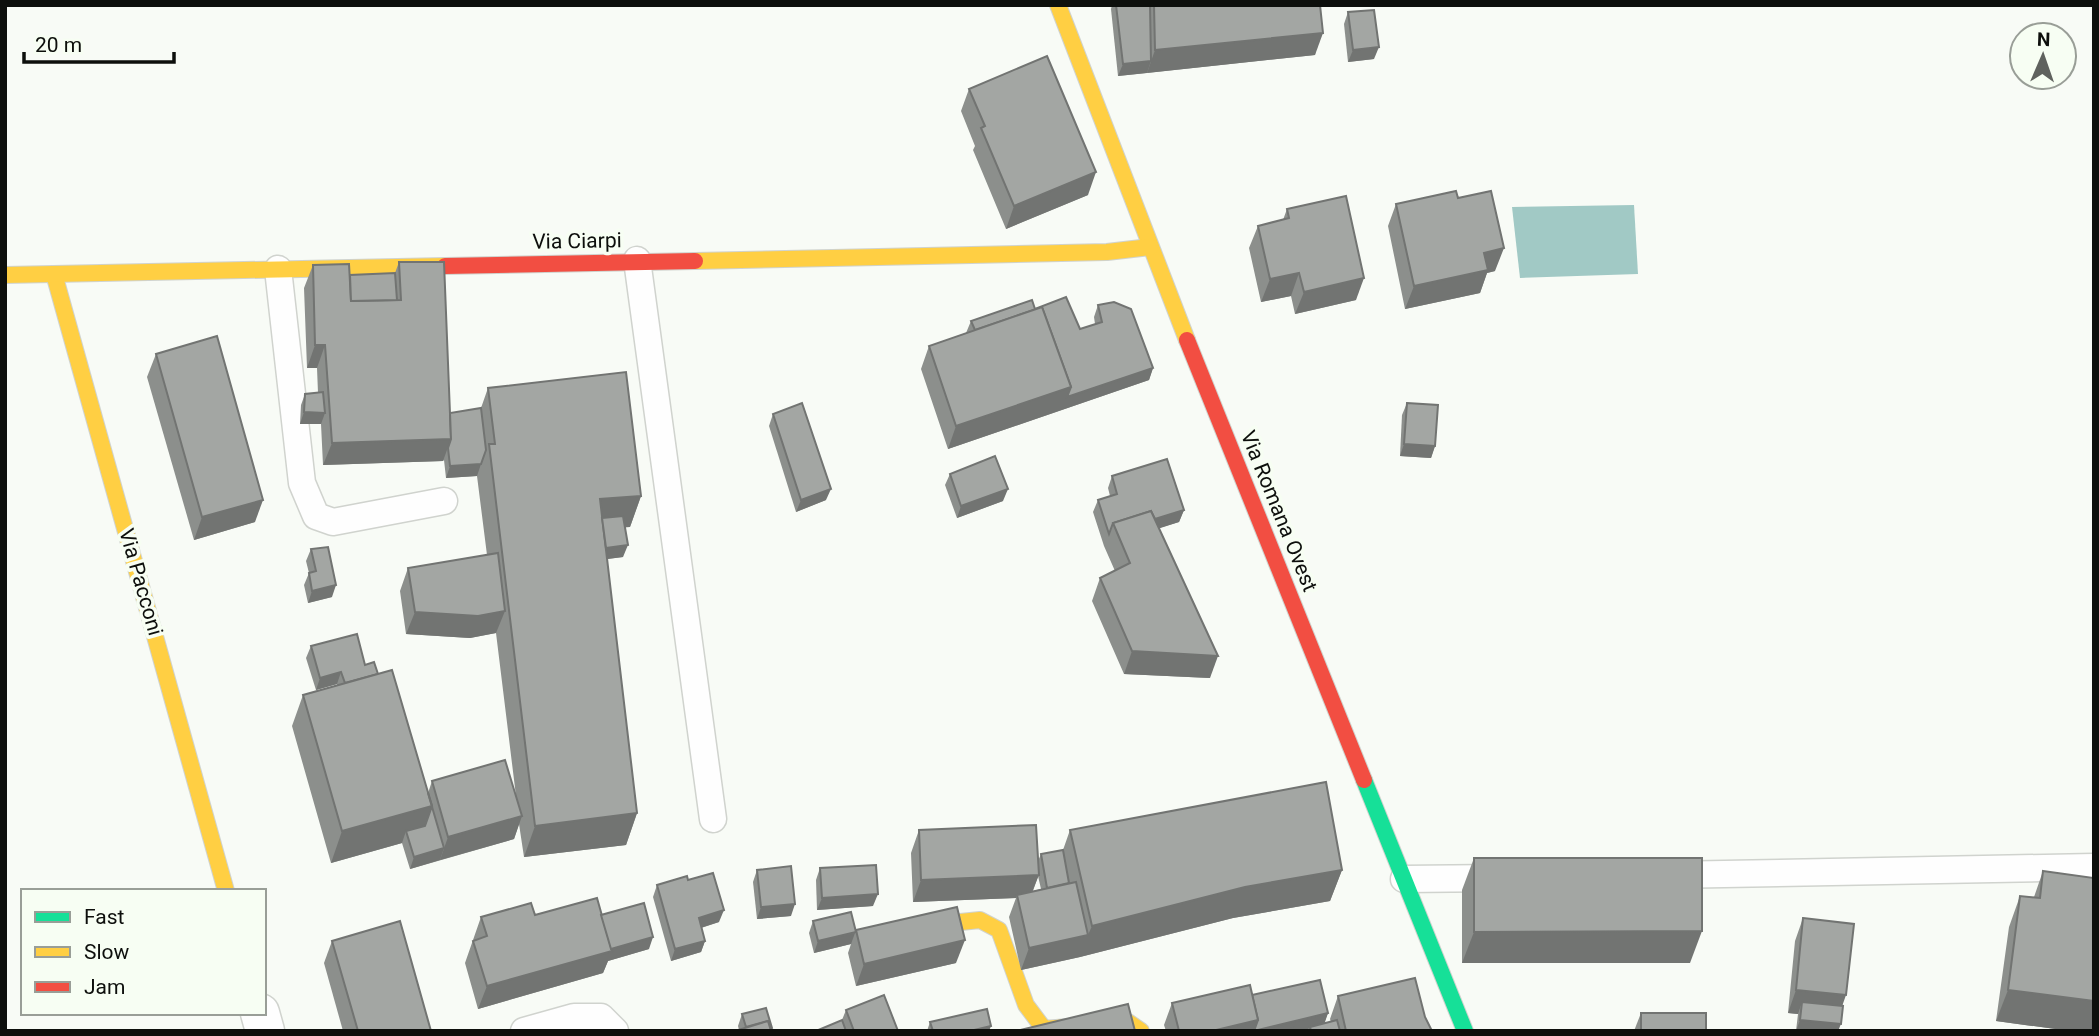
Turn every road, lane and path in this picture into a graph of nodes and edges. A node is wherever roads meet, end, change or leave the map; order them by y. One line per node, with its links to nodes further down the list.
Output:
1 (1058, 5): 2 (street, Via Romana Ovest)
2 (1150, 247): 3 (street, Via Ciarpi); 12 (street, Via Romana Ovest)
3 (637, 260): 4 (street, Via Ciarpi); 8 (lane)
4 (278, 269): 5 (street, Via Ciarpi); 7 (lane)
5 (54, 274): 6 (street, Via Ciarpi); 13 (street, Via Pacconi)
6 (5, 275)
7 (444, 501)
8 (713, 818)
9 (2094, 867): 10 (lane)
10 (1639, 875)
11 (1528, 877): 12 (lane)
12 (1404, 879): 18 (street, Via Romana Ovest)
13 (225, 889)
14 (912, 927): 17 (street)
15 (524, 1031): 16 (lane)
16 (615, 1031)
17 (1141, 1031)
18 (1465, 1031)

